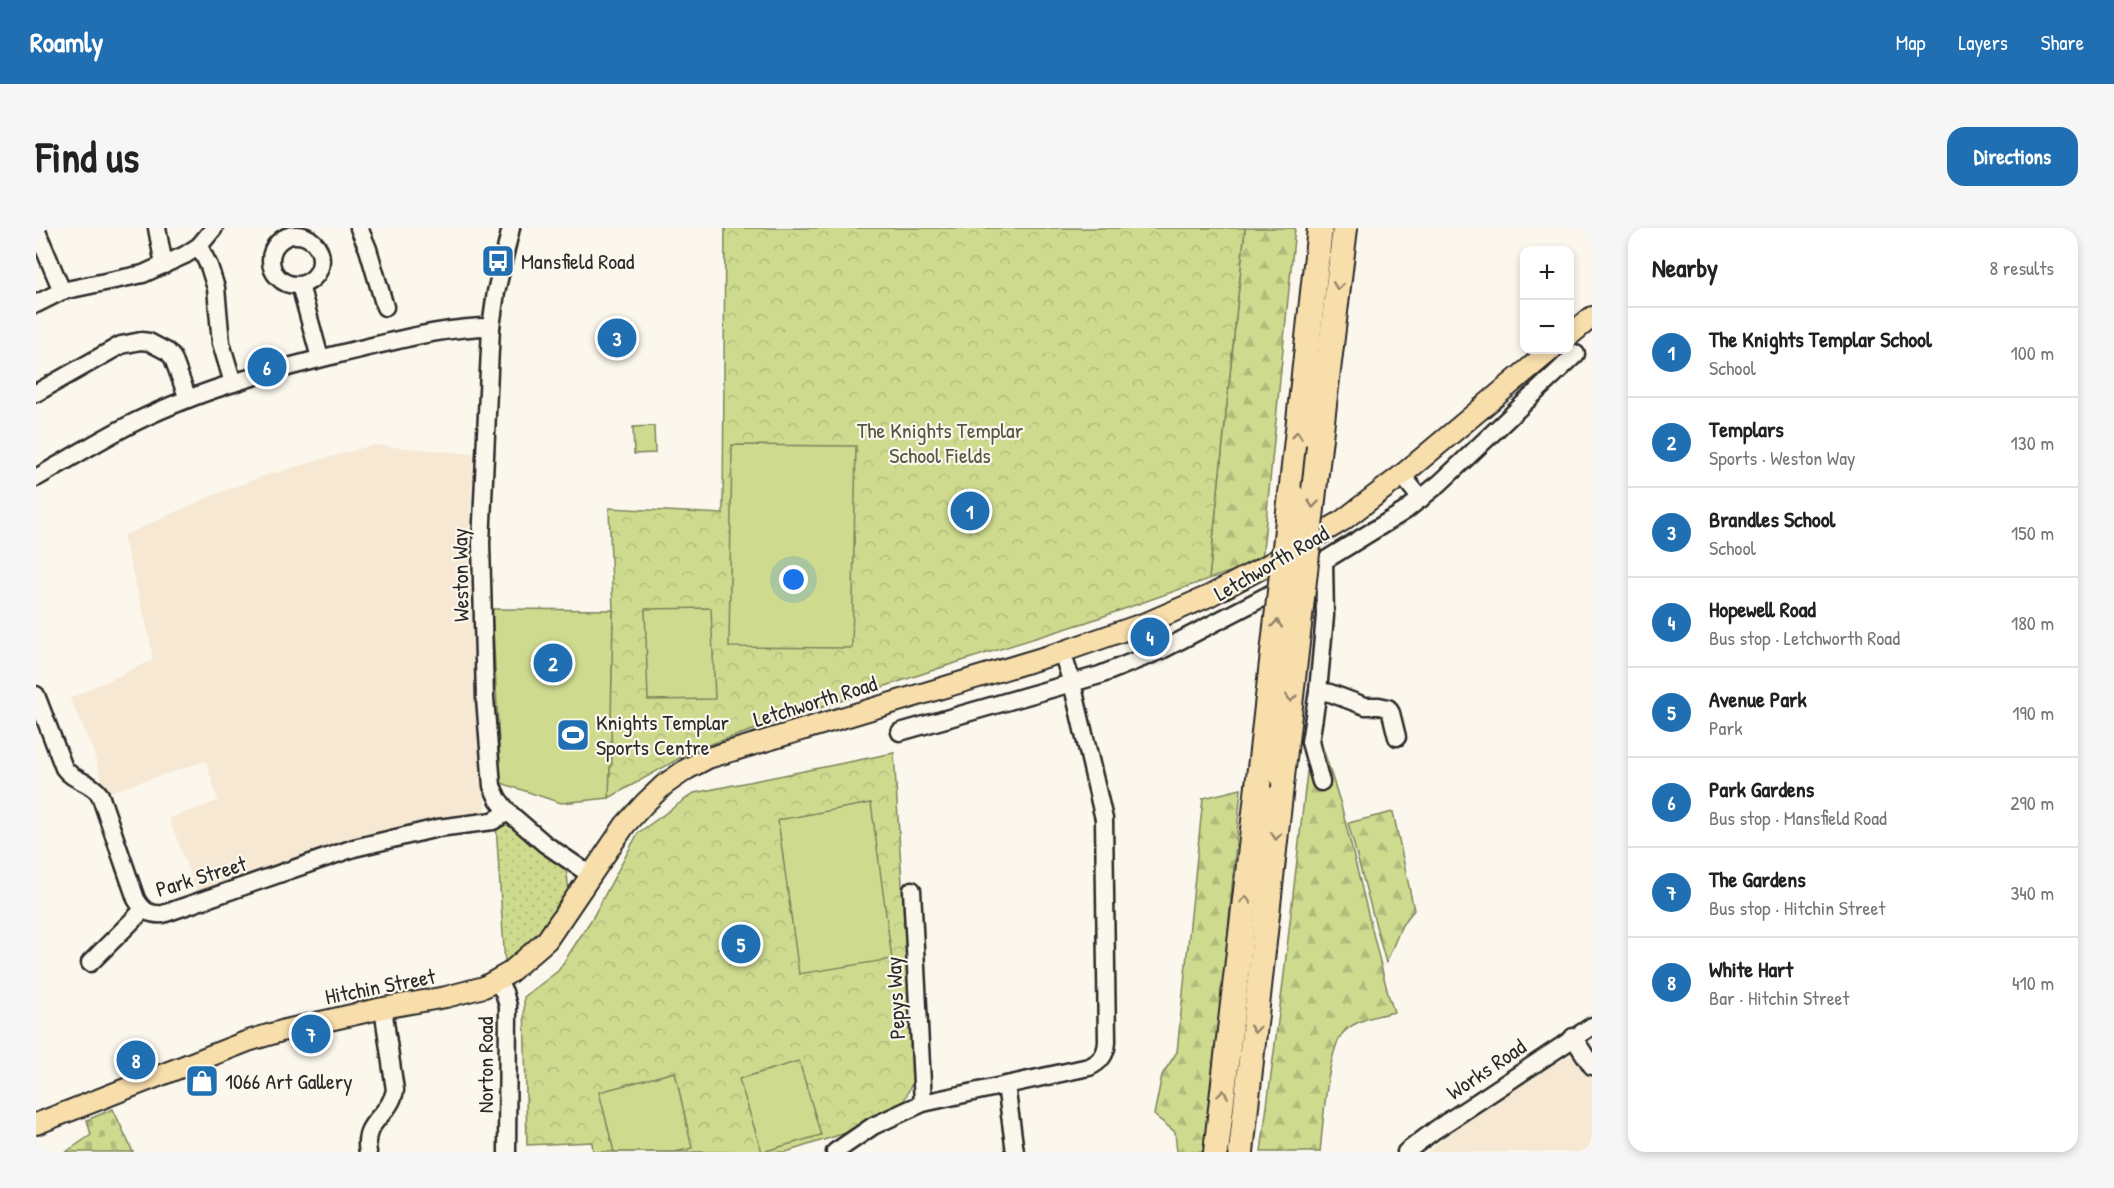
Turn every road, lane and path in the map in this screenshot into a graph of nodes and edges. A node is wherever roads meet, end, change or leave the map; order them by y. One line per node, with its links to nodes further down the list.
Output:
1 (157, 228): 9 (street)
2 (214, 228): 8 (street)
3 (359, 228): 13 (street)
4 (511, 228): 15 (street, Weston Way)
5 (1320, 228): 51 (highway, one-way to 5, bridge)
6 (1345, 228): 52 (highway, one-way to 52, bridge)
7 (36, 229): 11 (street)
8 (199, 246): 9 (street); 20 (street)
9 (164, 265): 11 (street)
10 (300, 285): 19 (street)
11 (62, 291): 12 (street)
12 (36, 304)
13 (385, 307)
14 (1592, 317): 16 (main road)
15 (491, 327): 19 (street); 34 (street, Weston Way)
16 (1574, 331)
17 (1546, 354): 23 (main road, Letchworth Road)
18 (1576, 354): 25 (street, Letchworth Road)
19 (320, 358): 20 (street)
20 (233, 383): 22 (street)
21 (36, 393): 22 (street)
22 (188, 399): 24 (street)
23 (1402, 475): 25 (street); 27 (main road, Letchworth Road)
24 (36, 478)
25 (1421, 499): 26 (street, Letchworth Road)
26 (1324, 561): 28 (street, Letchworth Road); 29 (street)
27 (1062, 652): 28 (street); 35 (main road, Letchworth Road)
28 (1072, 683): 31 (street, Letchworth Road); 44 (street)
29 (1318, 691): 32 (street); 33 (street)
30 (36, 695): 37 (street, Park Street)
31 (900, 732)
32 (1397, 737)
33 (1321, 782)
34 (508, 812): 35 (street, Weston Way); 37 (street, Park Street)
35 (592, 876): 39 (main road, Hitchin Street)
36 (912, 890): 45 (street, Pepys Way)
37 (143, 910): 38 (street)
38 (90, 963)
39 (496, 981): 40 (main road, Hitchin Street); 48 (street, Norton Road)
40 (382, 1008): 46 (main road, Hitchin Street); 47 (street)
41 (1592, 1026): 42 (street, Works Road)
42 (1573, 1036): 43 (street); 53 (street, Works Road)
43 (1592, 1066)
44 (1006, 1085): 45 (street); 50 (street)
45 (923, 1103): 49 (street)
46 (36, 1124)
47 (368, 1152)
48 (507, 1152)
49 (836, 1152)
50 (1015, 1152)
51 (1216, 1152)
52 (1241, 1152)
53 (1406, 1152)

